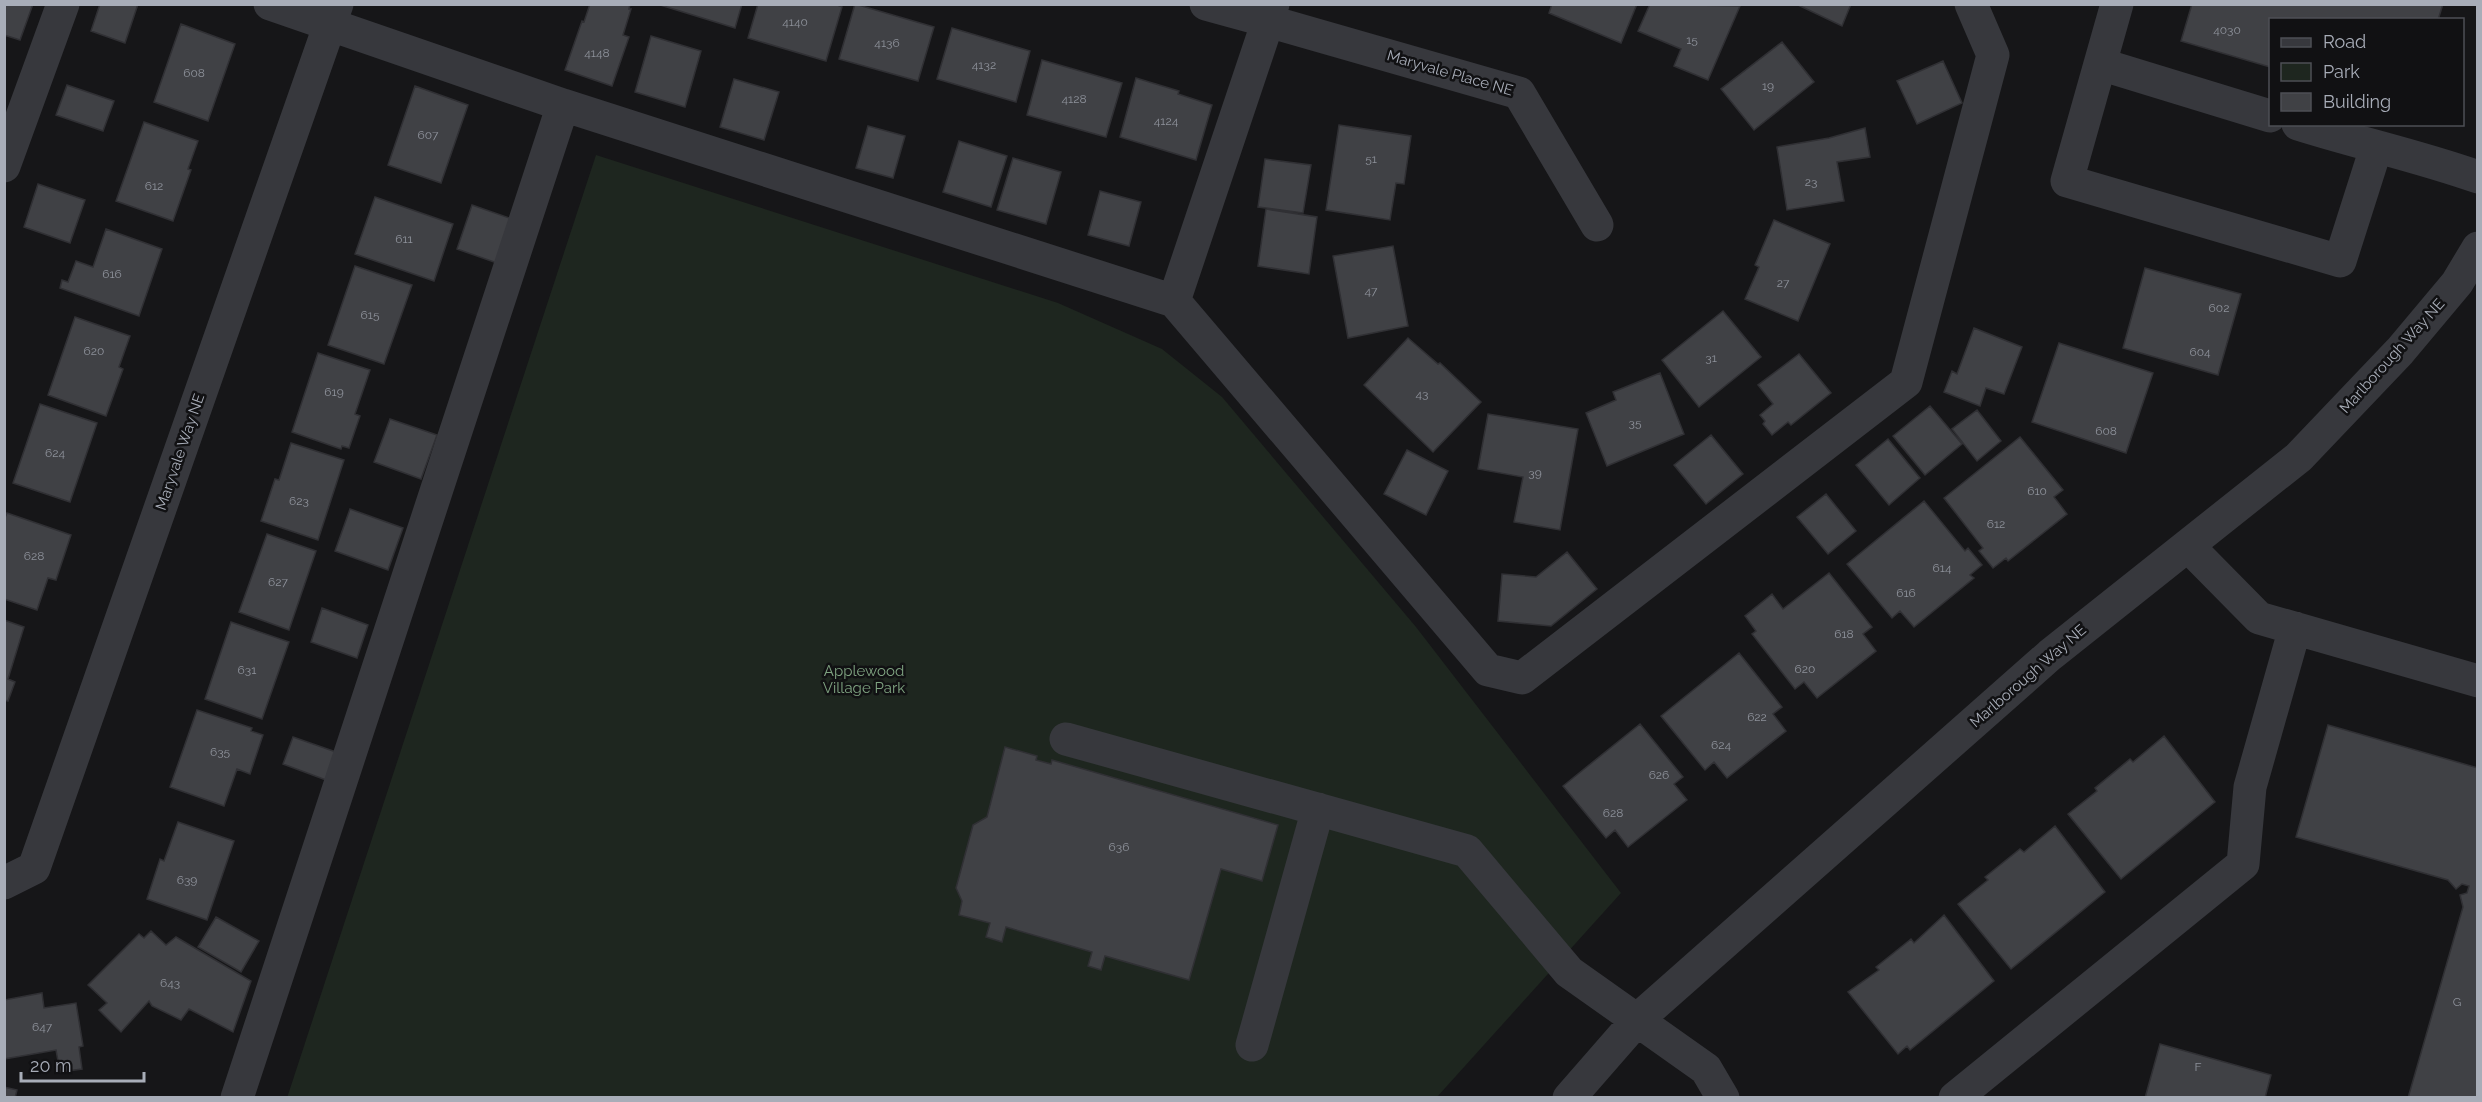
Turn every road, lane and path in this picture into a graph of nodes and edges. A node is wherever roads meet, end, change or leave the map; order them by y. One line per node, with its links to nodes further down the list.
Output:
1 (63, 4): 13 (street)
2 (270, 4): 7 (street)
3 (1206, 4): 6 (street, Maryvale Place NE)
4 (1971, 4): 18 (street)
5 (2117, 4): 8 (street)
6 (1271, 13): 15 (street, Maryvale Place NE); 18 (street)
7 (333, 15): 9 (street); 24 (street, Maryvale Way NE)
8 (2100, 64): 10 (street); 12 (street)
9 (563, 105): 18 (street); 27 (street)
10 (2269, 115)
11 (2304, 126): 12 (street)
12 (2376, 148): 14 (street)
13 (4, 166)
14 (2478, 177)
15 (1597, 225)
16 (2478, 248): 17 (street, Marlborough Way NE)
17 (2467, 290): 19 (street, Marlborough Way NE)
18 (1174, 301)
19 (2188, 546): 20 (street); 25 (street, Marlborough Way NE)
20 (2295, 628): 21 (street); 30 (street)
21 (2478, 681)
22 (1066, 740): 23 (street)
23 (1318, 809): 25 (street); 26 (street)
24 (4, 883)
25 (1638, 1019): 28 (street, Marlborough Way NE); 29 (street)
26 (1252, 1045)
27 (237, 1098)
28 (1569, 1098)
29 (1723, 1098)
30 (1955, 1098)

